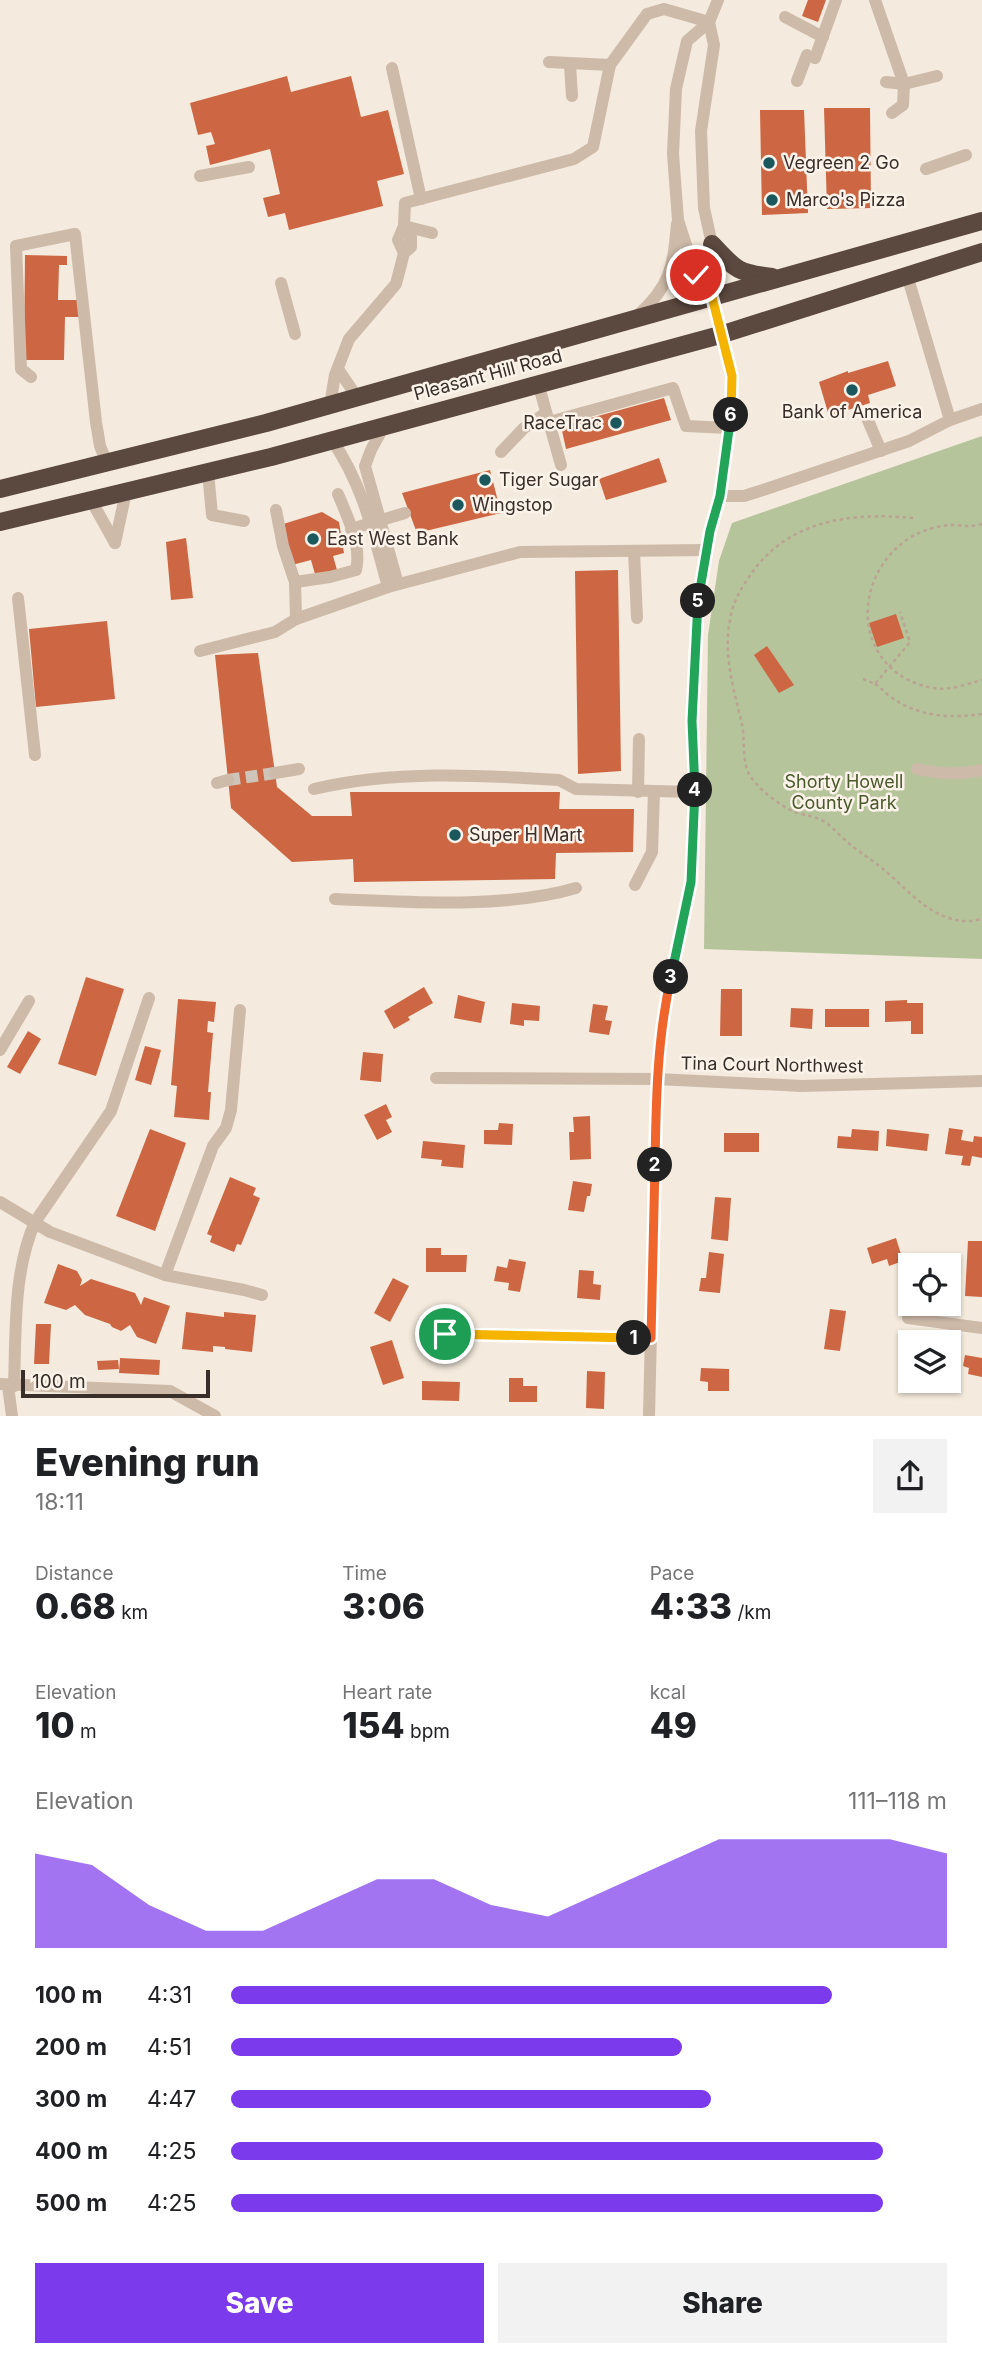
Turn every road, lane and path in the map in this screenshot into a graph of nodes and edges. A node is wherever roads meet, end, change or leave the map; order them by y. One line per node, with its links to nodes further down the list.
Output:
1 (718, 0): 5 (street)
2 (836, 0): 6 (street)
3 (875, 0): 14 (street)
4 (785, 17): 6 (street)
5 (709, 22): 9 (street); 22 (street); 26 (street)
6 (823, 37): 12 (street)
7 (549, 62): 8 (street)
8 (570, 65): 9 (street); 15 (street)
9 (610, 65): 21 (street)
10 (392, 68): 21 (street)
11 (937, 76): 14 (street)
12 (797, 82)
13 (886, 82): 14 (street)
14 (904, 84): 16 (street)
15 (572, 96)
16 (892, 113)
17 (966, 155): 19 (street)
18 (249, 167): 20 (street)
19 (926, 169)
20 (200, 176)
21 (421, 199): 24 (street)
22 (678, 220): 31 (street); 32 (street)
23 (982, 221): 29 (highway, Pleasant Hill Road)
24 (404, 226): 25 (street); 35 (street)
25 (432, 233)
26 (712, 244): 29 (highway); 31 (street)
27 (982, 252): 28 (highway, Pleasant Hill Road)
28 (906, 275): 34 (highway, Pleasant Hill Road); 43 (street)
29 (779, 278): 31 (highway, Pleasant Hill Road)
30 (281, 284): 33 (street)
31 (712, 297): 32 (highway, Pleasant Hill Road); 34 (street)
32 (632, 320): 38 (highway, Pleasant Hill Road)
33 (295, 334)
34 (720, 335): 37 (highway, Pleasant Hill Road); 45 (street)
35 (338, 369): 38 (street); 39 (street)
36 (31, 377): 49 (street)
37 (538, 383): 41 (street); 44 (highway, Pleasant Hill Road)
38 (358, 397): 39 (highway, Pleasant Hill Road)
39 (330, 405): 49 (highway, Pleasant Hill Road)
40 (982, 409): 43 (street)
41 (548, 417): 45 (street); 48 (street); 50 (street)
42 (867, 418): 47 (street)
43 (950, 420): 47 (street)
44 (384, 426): 46 (highway, Pleasant Hill Road); 62 (street)
45 (729, 428): 55 (street)
46 (332, 440): 51 (highway, Pleasant Hill Road); 62 (street)
47 (881, 451): 55 (street)
48 (501, 452)
49 (107, 463): 52 (highway, Pleasant Hill Road)
50 (561, 465)
51 (208, 472): 53 (highway, Pleasant Hill Road); 60 (street)
52 (0, 489)
53 (126, 492): 56 (highway, Pleasant Hill Road); 56 (street)
54 (338, 494): 64 (street)
55 (720, 496): 65 (street)
56 (91, 500): 61 (highway, Pleasant Hill Road)
57 (276, 510): 67 (street)
58 (405, 513): 62 (street)
59 (914, 518): 92 (path)
60 (244, 521)
61 (0, 522)
62 (375, 522): 64 (street); 68 (street)
63 (982, 524): 74 (path)
64 (351, 528): 67 (street)
65 (706, 550): 66 (street); 88 (street)
66 (635, 551): 68 (street); 71 (street)
67 (295, 582): 72 (street)
68 (393, 585): 72 (street)
69 (18, 598): 80 (street)
70 (900, 612): 74 (path)
71 (637, 618)
72 (296, 620): 73 (street)
73 (200, 651)
74 (890, 666): 76 (path); 77 (path)
75 (863, 679): 77 (path)
76 (982, 680)
77 (875, 684): 78 (path)
78 (982, 714)
79 (639, 739): 86 (street)
80 (36, 755)
81 (299, 769): 84 (street)
82 (917, 769): 83 (street)
83 (982, 770)
84 (275, 773)
85 (314, 789): 86 (street)
86 (638, 792): 87 (street)
87 (654, 792): 88 (street); 89 (street)
88 (695, 792): 98 (street)
89 (635, 885)
90 (576, 888): 91 (street)
91 (335, 899)
92 (982, 919)
93 (149, 998): 101 (street)
94 (29, 1001): 96 (street)
95 (240, 1010): 102 (street)
96 (0, 1050)
97 (436, 1078): 98 (street, Tina Court Northwest)
98 (657, 1079): 99 (street, Tina Court Northwest); 107 (street)
99 (982, 1081)
100 (0, 1202): 101 (street)
101 (35, 1222): 102 (street); 108 (street)
102 (165, 1275): 103 (street)
103 (262, 1295)
104 (908, 1318): 105 (street)
105 (982, 1328)
106 (445, 1334): 107 (street)
107 (651, 1338): 111 (street)
108 (7, 1385): 109 (street); 110 (street)
109 (12, 1416)
110 (215, 1416)
111 (649, 1416)

